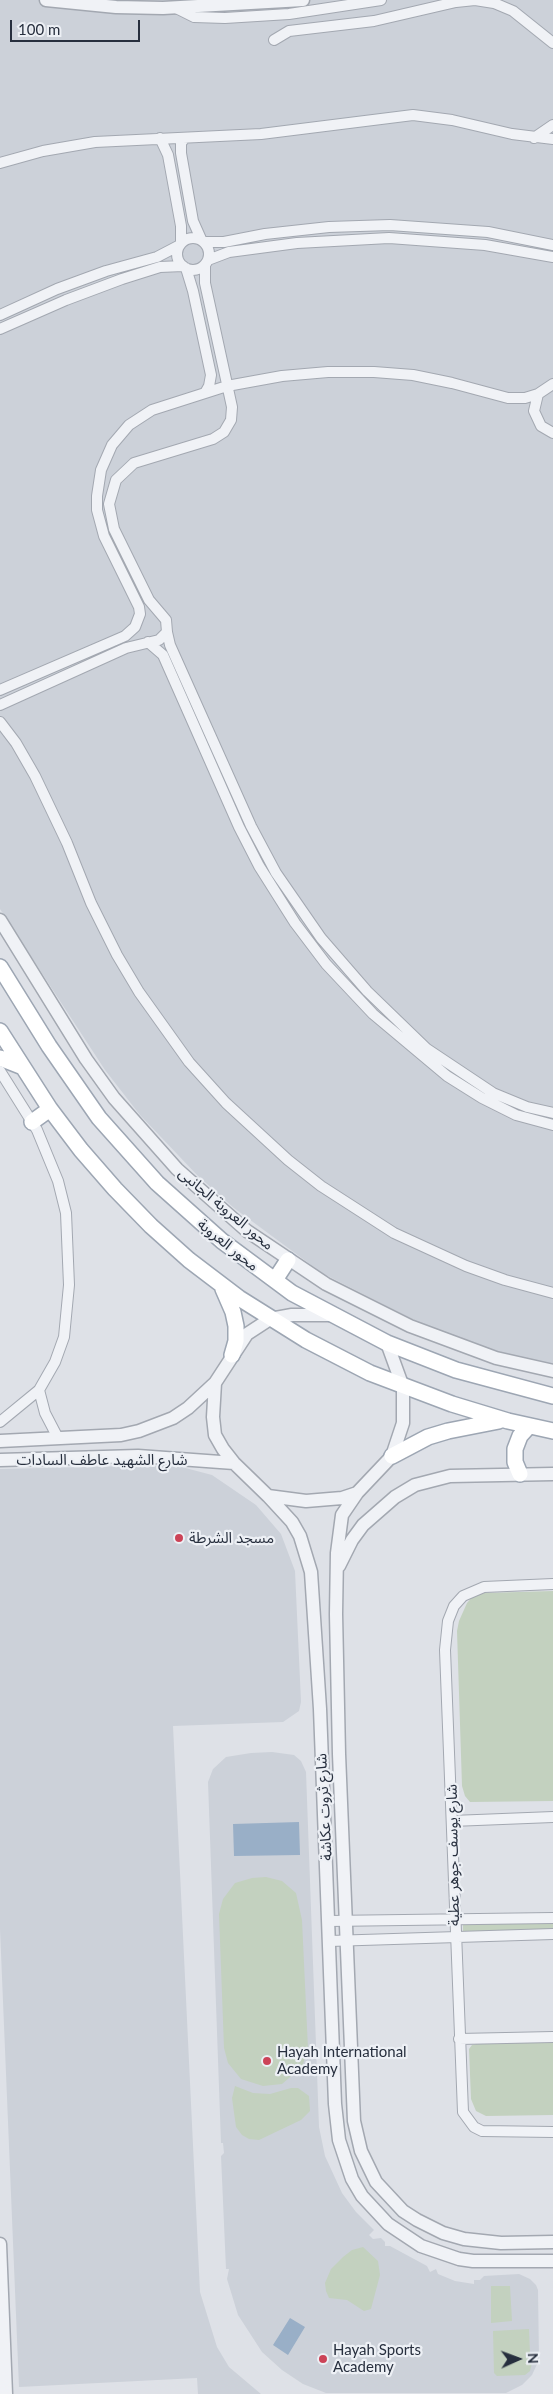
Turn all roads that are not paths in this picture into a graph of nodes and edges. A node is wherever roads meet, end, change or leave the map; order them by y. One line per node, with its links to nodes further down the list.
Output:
1 (46, 0): 4 (street)
2 (303, 0): 4 (street)
3 (381, 0): 4 (street)
4 (176, 8)
5 (274, 40): 6 (street)
6 (553, 43)
7 (553, 125): 10 (street)
8 (160, 138): 9 (street); 12 (street); 14 (street)
9 (185, 138): 10 (street); 13 (street)
10 (534, 138): 11 (street)
11 (553, 139)
12 (0, 163)
13 (203, 241): 14 (street); 15 (street); 17 (street)
14 (180, 244): 18 (street); 19 (street)
15 (553, 245)
16 (553, 257): 17 (street)
17 (206, 263): 18 (street); 22 (street)
18 (184, 267): 20 (street); 23 (street)
19 (0, 315)
20 (0, 329)
21 (553, 384): 24 (street)
22 (227, 386): 23 (street); 24 (street); 26 (street)
23 (205, 393): 28 (street)
24 (538, 394): 25 (street)
25 (553, 433)
26 (167, 632): 27 (street); 33 (street)
27 (148, 642): 29 (street); 34 (street)
28 (0, 690)
29 (0, 705)
30 (0, 722): 46 (street)
31 (0, 920): 43 (street, محور العروبة الجانبى)
32 (0, 967): 44 (main road, محور العروبة)
33 (367, 991): 34 (street); 40 (street)
34 (359, 1000): 42 (street)
35 (0, 1031): 37 (main road)
36 (0, 1058): 37 (main road)
37 (23, 1067): 39 (main road)
38 (0, 1071): 41 (street)
39 (50, 1109): 41 (main road); 45 (main road)
40 (553, 1113)
41 (32, 1122): 54 (street)
42 (553, 1125)
43 (288, 1260): 44 (main road); 51 (street, محور العروبة الجانبى)
44 (274, 1280): 47 (main road, محور العروبة)
45 (221, 1285): 48 (main road); 50 (main road)
46 (553, 1293)
47 (331, 1315): 48 (street, شارع ثروت عكاشة); 49 (main road, محور العروبة)
48 (270, 1319): 50 (street, شارع ثروت عكاشة); 53 (main road)
49 (387, 1343): 53 (street, شارع ثروت عكاشة); 55 (main road, محور العروبة)
50 (232, 1355): 52 (street, شارع ثروت عكاشة)
51 (553, 1371)
52 (215, 1384): 60 (street, شارع الشهيد عاطف السادات); 64 (street, شارع ثروت عكاشة)
53 (403, 1386): 56 (main road); 62 (street, شارع ثروت عكاشة)
54 (39, 1390): 57 (street); 60 (street, شارع الشهيد عاطف السادات)
55 (553, 1396)
56 (508, 1421): 58 (main road); 62 (main road)
57 (0, 1422)
58 (529, 1426): 59 (main road); 65 (main road)
59 (553, 1431)
60 (58, 1438): 61 (street, شارع الشهيد عاطف السادات)
61 (0, 1441)
62 (392, 1456): 67 (street, شارع ثروت عكاشة)
63 (0, 1460): 64 (street, شارع الشهيد عاطف السادات)
64 (234, 1463): 68 (street, شارع ثروت عكاشة)
65 (520, 1474): 66 (street); 69 (street)
66 (553, 1474)
67 (357, 1493): 68 (street); 69 (street, شارع ثروت عكاشة)
68 (268, 1496): 76 (street, شارع ثروت عكاشة)
69 (337, 1571): 74 (street, شارع ثروت عكاشة)
70 (553, 1584): 72 (street, شارع يوسف جوهر عطية)
71 (553, 1817): 72 (street)
72 (452, 1821): 75 (street, شارع يوسف جوهر عطية)
73 (553, 1918): 75 (street)
74 (345, 1920): 75 (street); 76 (street); 80 (street, شارع ثروت عكاشة)
75 (454, 1920): 78 (street, شارع يوسف جوهر عطية)
76 (329, 1921): 79 (street, شارع ثروت عكاشة)
77 (553, 1934): 78 (street)
78 (454, 1936): 80 (street); 82 (street, شارع يوسف جوهر عطية)
79 (330, 1941): 80 (street); 84 (street, شارع ثروت عكاشة)
80 (345, 1941): 83 (street, شارع ثروت عكاشة)
81 (553, 2037): 82 (street)
82 (459, 2039): 87 (street, شارع يوسف جوهر عطية)
83 (351, 2056): 84 (street); 85 (street, شارع ثروت عكاشة)
84 (334, 2057): 86 (street, شارع ثروت عكاشة)
85 (352, 2070): 86 (street); 88 (street, شارع ثروت عكاشة)
86 (334, 2071): 90 (street, شارع ثروت عكاشة)
87 (553, 2132)
88 (551, 2242): 90 (street)
89 (0, 2244): 91 (street)
90 (552, 2261)
91 (6, 2394)

